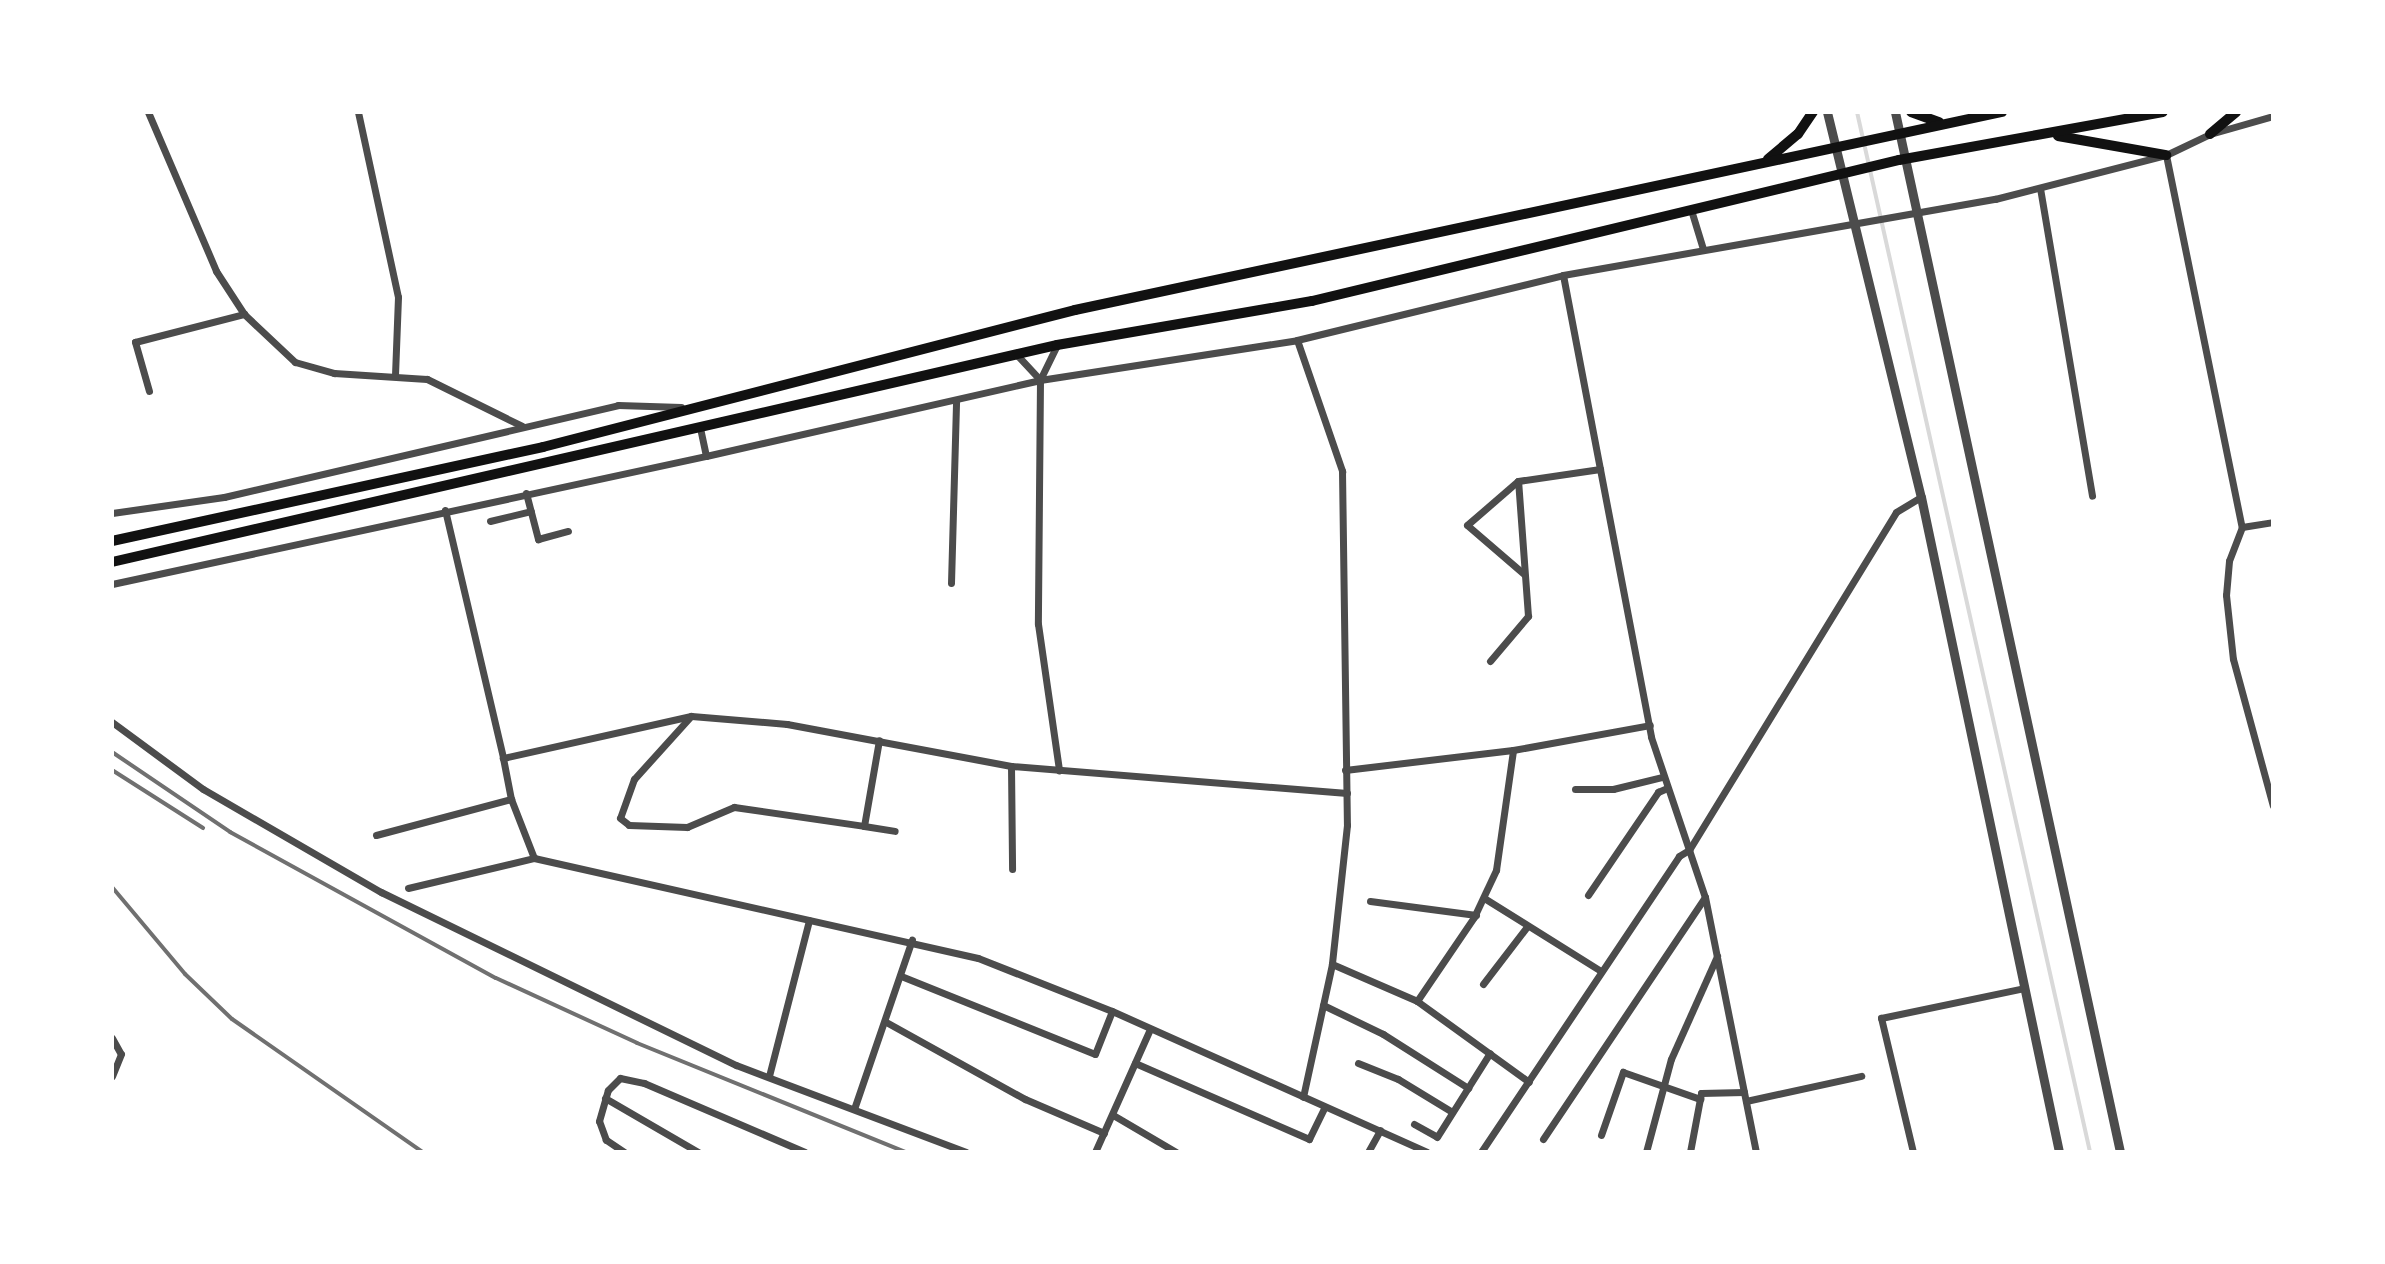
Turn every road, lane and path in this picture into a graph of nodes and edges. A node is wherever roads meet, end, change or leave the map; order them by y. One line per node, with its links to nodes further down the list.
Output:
1 (148, 112): 26 (street)
2 (358, 112): 30 (street)
3 (1813, 112): 18 (main road)
4 (1827, 112): 15 (street)
5 (1895, 112): 12 (street)
6 (1911, 112): 11 (main road)
7 (2002, 112): 11 (main road)
8 (2163, 112): 14 (main road)
9 (2236, 112): 13 (main road)
10 (2273, 116): 13 (street)
11 (1942, 123): 12 (main road)
12 (1894, 132): 15 (main road); 17 (street)
13 (2210, 134): 16 (street)
14 (2052, 135): 16 (main road); 17 (main road)
15 (1835, 147): 18 (main road); 19 (street)
16 (2166, 155): 20 (street); 48 (street)
17 (1903, 159): 19 (main road); 21 (street)
18 (1766, 160): 34 (main road)
19 (1841, 176): 22 (main road); 23 (street)
20 (2040, 188): 21 (street); 41 (street)
21 (1920, 210): 23 (street); 134 (street)
22 (1692, 213): 24 (street); 28 (main road)
23 (1859, 224): 24 (street); 42 (street)
24 (1703, 248): 25 (street)
25 (1563, 275): 27 (street); 38 (street)
26 (244, 314): 30 (street); 32 (street)
27 (1297, 340): 31 (street); 64 (street)
28 (1057, 345): 29 (main road); 31 (street)
29 (1017, 355): 31 (street); 36 (main road)
30 (395, 376): 35 (street)
31 (1040, 380): 33 (street); 63 (street)
32 (149, 391)
33 (956, 400): 37 (street); 53 (street)
34 (681, 407): 35 (street); 50 (main road)
35 (522, 427): 45 (street)
36 (700, 428): 37 (street); 51 (main road)
37 (706, 456): 40 (street)
38 (1600, 469): 39 (street); 58 (street)
39 (1518, 481): 52 (street); 52 (street)
40 (526, 493): 43 (street); 44 (street)
41 (2092, 496)
42 (1921, 497): 74 (street); 91 (street)
43 (445, 510): 54 (street); 61 (street)
44 (531, 511): 46 (street); 49 (street)
45 (112, 513)
46 (490, 521)
47 (2273, 522): 48 (street)
48 (2242, 527): 70 (street)
49 (568, 531)
50 (112, 541)
51 (112, 562)
52 (1524, 574): 55 (street)
53 (951, 583)
54 (112, 584)
55 (1490, 661)
56 (691, 716): 59 (street); 61 (street); 71 (street)
57 (112, 722): 102 (street)
58 (1650, 725): 60 (street); 65 (street)
59 (879, 740): 62 (street); 71 (street)
60 (1513, 750): 64 (street); 80 (street)
61 (503, 758): 69 (street)
62 (1011, 766): 63 (street); 76 (street)
63 (1059, 770): 68 (street)
64 (1345, 770): 68 (street)
65 (1662, 777): 66 (street); 67 (street)
66 (1667, 788): 74 (street); 78 (street)
67 (1575, 789)
68 (1347, 793): 87 (street)
69 (511, 799): 73 (street); 75 (street)
70 (2273, 806)
71 (864, 826): 72 (street)
72 (895, 831)
73 (376, 835)
74 (1689, 850): 79 (street); 88 (street)
75 (534, 858): 77 (street); 83 (street)
76 (1012, 869)
77 (408, 888)
78 (1588, 895)
79 (1705, 897): 86 (street); 119 (street)
80 (1484, 898): 82 (street); 84 (street)
81 (1370, 901): 82 (street)
82 (1476, 915): 92 (street)
83 (809, 920): 85 (street); 102 (street)
84 (1526, 928): 88 (street); 90 (street)
85 (912, 940): 89 (street); 94 (street)
86 (1717, 956): 105 (street); 107 (street)
87 (1332, 964): 92 (street); 93 (street)
88 (1601, 971): 104 (street)
89 (901, 976): 94 (street); 95 (street)
90 (1483, 984)
91 (2024, 988): 132 (street); 133 (street)
92 (1417, 1001): 98 (street)
93 (1323, 1005): 106 (street); 108 (street)
94 (1112, 1011): 96 (street)
95 (886, 1022): 112 (street); 117 (street)
96 (1150, 1029): 99 (street); 108 (street)
97 (112, 1038): 101 (street)
98 (1490, 1053): 104 (street); 106 (street)
99 (1135, 1063): 111 (street); 114 (street)
100 (1358, 1063): 113 (street)
101 (112, 1076)
102 (769, 1076): 112 (street)
103 (1861, 1076): 107 (street)
104 (1529, 1082): 128 (street)
105 (1666, 1087): 110 (street); 118 (street); 129 (street)
106 (1468, 1088): 113 (street)
107 (1745, 1096): 110 (street); 131 (street)
108 (1303, 1097): 111 (street)
109 (605, 1098): 120 (street); 121 (street); 122 (street)
110 (1700, 1099): 130 (street)
111 (1324, 1108): 116 (street)
112 (854, 1109): 123 (street)
113 (1452, 1112): 115 (street)
114 (1113, 1115): 117 (street); 125 (street)
115 (1414, 1124)
116 (1380, 1130): 126 (street); 127 (street)
117 (1104, 1133): 124 (street)
118 (1601, 1135)
119 (1543, 1139)
120 (624, 1152)
121 (698, 1152)
122 (805, 1152)
123 (966, 1152)
124 (1095, 1152)
125 (1176, 1152)
126 (1368, 1152)
127 (1427, 1152)
128 (1481, 1152)
129 (1646, 1152)
130 (1690, 1152)
131 (1756, 1152)
132 (1913, 1152)
133 (2059, 1152)
134 (2120, 1152)

